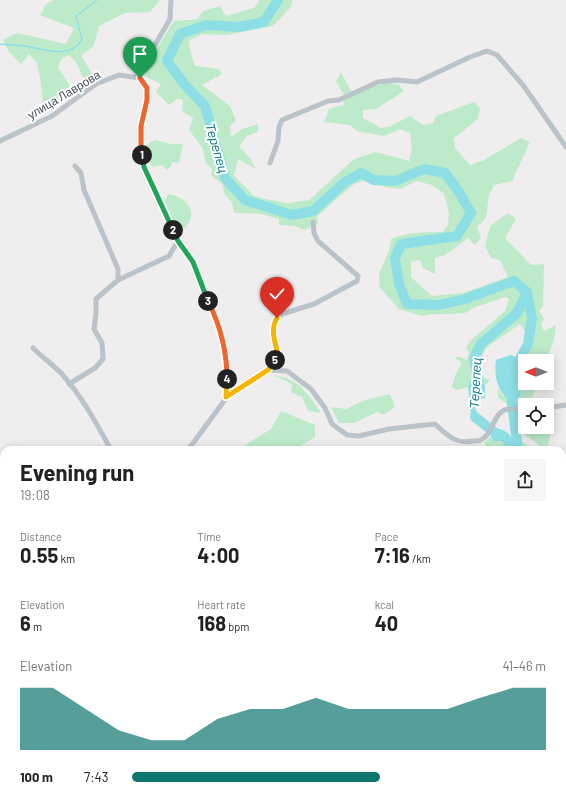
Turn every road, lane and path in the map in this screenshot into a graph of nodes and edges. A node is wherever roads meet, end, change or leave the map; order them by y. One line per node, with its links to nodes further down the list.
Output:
1 (171, 0): 2 (street)
2 (140, 78): 3 (street, улица Лаврова); 8 (street)
3 (0, 141)
4 (566, 147): 5 (street)
5 (270, 163)
6 (75, 166): 9 (street)
7 (313, 222): 11 (street)
8 (178, 241): 9 (street); 13 (street)
9 (118, 280): 12 (street)
10 (33, 348): 12 (street)
11 (268, 370): 13 (street); 16 (street)
12 (69, 384): 17 (street)
13 (226, 397): 18 (street)
14 (566, 405): 15 (street)
15 (554, 407)
16 (518, 410)
17 (109, 446)
18 (191, 446)

